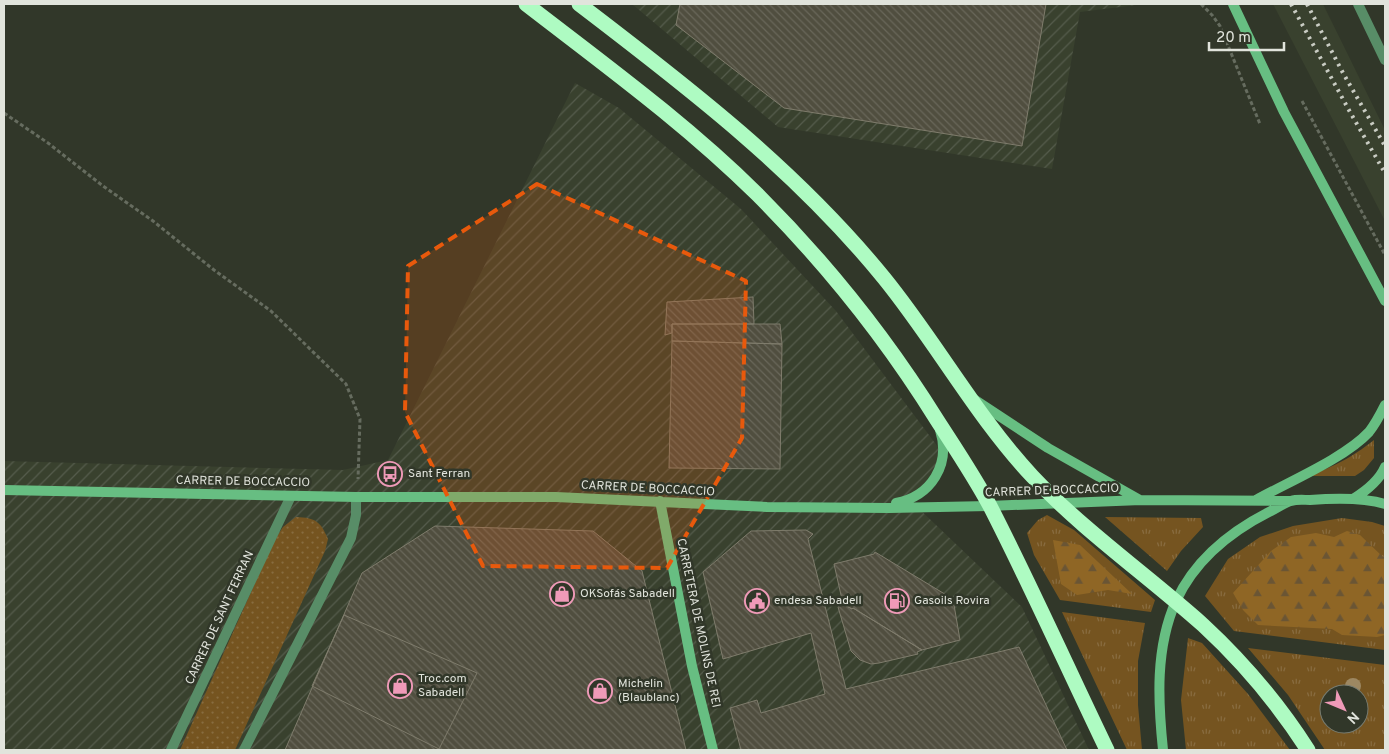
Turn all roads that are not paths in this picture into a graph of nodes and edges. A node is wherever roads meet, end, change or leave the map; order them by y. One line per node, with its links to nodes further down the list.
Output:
1 (526, 4): 9 (highway)
2 (579, 4): 7 (highway)
3 (1233, 4): 6 (main road)
4 (1358, 4): 5 (street)
5 (1385, 60)
6 (1385, 302)
7 (970, 396): 14 (main road); 19 (highway)
8 (1385, 405): 15 (main road)
9 (937, 419): 21 (highway); 22 (main road)
10 (1385, 467): 16 (main road)
11 (4, 490): 12 (main road, CARRER DE BOCCACCIO)
12 (291, 496): 13 (main road, CARRER DE BOCCACCIO); 24 (street, CARRER DE SANT FERRAN)
13 (356, 497): 17 (main road, CARRER DE BOCCACCIO); 25 (street)
14 (1141, 500): 15 (main road, CARRER DE BOCCACCIO); 19 (main road, CARRER DE BOCCACCIO)
15 (1254, 500): 18 (main road, CARRER DE BOCCACCIO)
16 (1354, 500): 18 (main road, CARRER DE BOCCACCIO); 20 (main road, CARRER DE BOCCACCIO)
17 (660, 501): 22 (main road, CARRER DE BOCCACCIO); 26 (main road, CARRETERA DE MOLINS DE REI)
18 (1291, 501): 23 (main road)
19 (1060, 503): 21 (main road, CARRER DE BOCCACCIO); 23 (highway)
20 (1385, 504)
21 (989, 506): 22 (main road, CARRER DE BOCCACCIO); 27 (highway)
22 (878, 508)
23 (1176, 602): 28 (main road); 29 (highway)
24 (171, 750)
25 (244, 750)
26 (714, 750)
27 (1106, 750)
28 (1163, 750)
29 (1308, 750)

